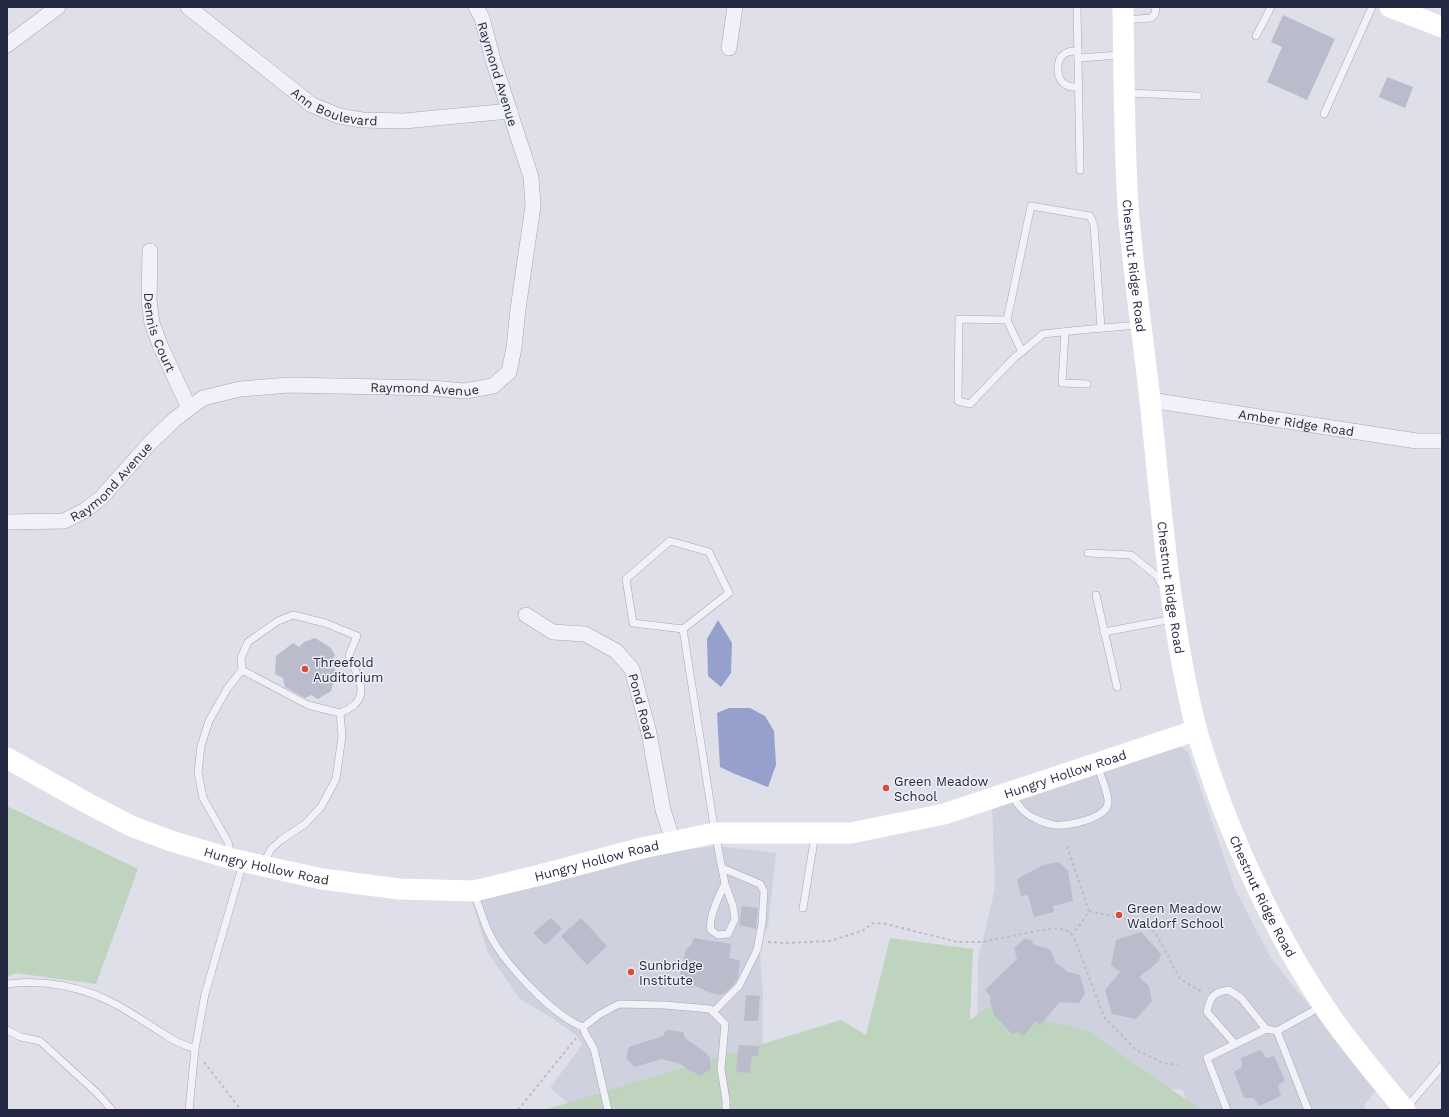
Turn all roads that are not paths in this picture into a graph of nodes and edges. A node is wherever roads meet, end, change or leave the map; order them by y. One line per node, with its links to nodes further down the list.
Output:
1 (58, 7): 13 (street)
2 (188, 7): 20 (street, Ann Boulevard)
3 (476, 7): 20 (street, Raymond Avenue)
4 (735, 7): 14 (street)
5 (1156, 7): 10 (lane)
6 (1271, 7): 12 (lane)
7 (1372, 7): 21 (lane)
8 (1390, 7): 11 (street)
9 (1077, 8): 15 (lane)
10 (1123, 13): 16 (street, Chestnut Ridge Road)
11 (1442, 27)
12 (1256, 36)
13 (7, 45)
14 (729, 48)
15 (1078, 54): 16 (lane); 17 (lane); 17 (lane)
16 (1124, 54): 18 (street, Chestnut Ridge Road)
17 (1078, 87): 22 (lane)
18 (1124, 93): 19 (lane); 25 (street, Chestnut Ridge Road)
19 (1198, 96)
20 (510, 111): 31 (street, Raymond Avenue)
21 (1324, 114)
22 (1080, 170)
23 (150, 251): 31 (street, Dennis Court)
24 (1007, 320): 26 (lane); 28 (lane); 28 (lane)
25 (1141, 325): 26 (lane); 30 (street, Chestnut Ridge Road)
26 (1101, 328): 27 (lane)
27 (1065, 332): 28 (lane); 29 (lane)
28 (1022, 352)
29 (1087, 384)
30 (1150, 400): 32 (street, Amber Ridge Road); 35 (street, Chestnut Ridge Road)
31 (189, 408): 33 (street, Raymond Avenue)
32 (1442, 441)
33 (7, 522)
34 (1088, 554): 35 (lane)
35 (1170, 585): 38 (street, Chestnut Ridge Road)
36 (1096, 595): 40 (lane)
37 (526, 615): 50 (street, Pond Road)
38 (1175, 618): 40 (lane); 44 (street, Chestnut Ridge Road)
39 (683, 629): 39 (lane); 48 (lane)
40 (1104, 632): 42 (lane)
41 (242, 670): 43 (lane); 43 (lane); 51 (lane)
42 (1117, 687)
43 (340, 713): 51 (lane)
44 (1197, 730): 46 (street, Hungry Hollow Road); 57 (street, Chestnut Ridge Road)
45 (7, 758): 51 (street, Hungry Hollow Road)
46 (1096, 763): 47 (street, Hungry Hollow Road); 47 (lane)
47 (1009, 792): 49 (street, Hungry Hollow Road)
48 (715, 833): 49 (street, Hungry Hollow Road); 50 (street, Hungry Hollow Road); 52 (lane)
49 (815, 833): 55 (lane)
50 (673, 841): 54 (street, Hungry Hollow Road)
51 (246, 862): 54 (street, Hungry Hollow Road); 64 (lane)
52 (722, 868): 53 (lane); 58 (lane)
53 (725, 884): 53 (lane)
54 (474, 890): 59 (lane)
55 (803, 908)
56 (7, 984): 64 (lane)
57 (1324, 1005): 62 (lane); 72 (street, Chestnut Ridge Road)
58 (713, 1012): 59 (lane); 69 (lane)
59 (582, 1027): 68 (lane)
60 (1266, 1029): 62 (lane); 63 (lane); 63 (lane)
61 (7, 1030): 66 (lane)
62 (1277, 1030): 71 (lane)
63 (1235, 1044): 70 (lane)
64 (195, 1049): 67 (lane)
65 (1442, 1066): 72 (lane)
66 (112, 1110)
67 (190, 1110)
68 (608, 1110)
69 (726, 1110)
70 (1227, 1110)
71 (1308, 1110)
72 (1405, 1110)

